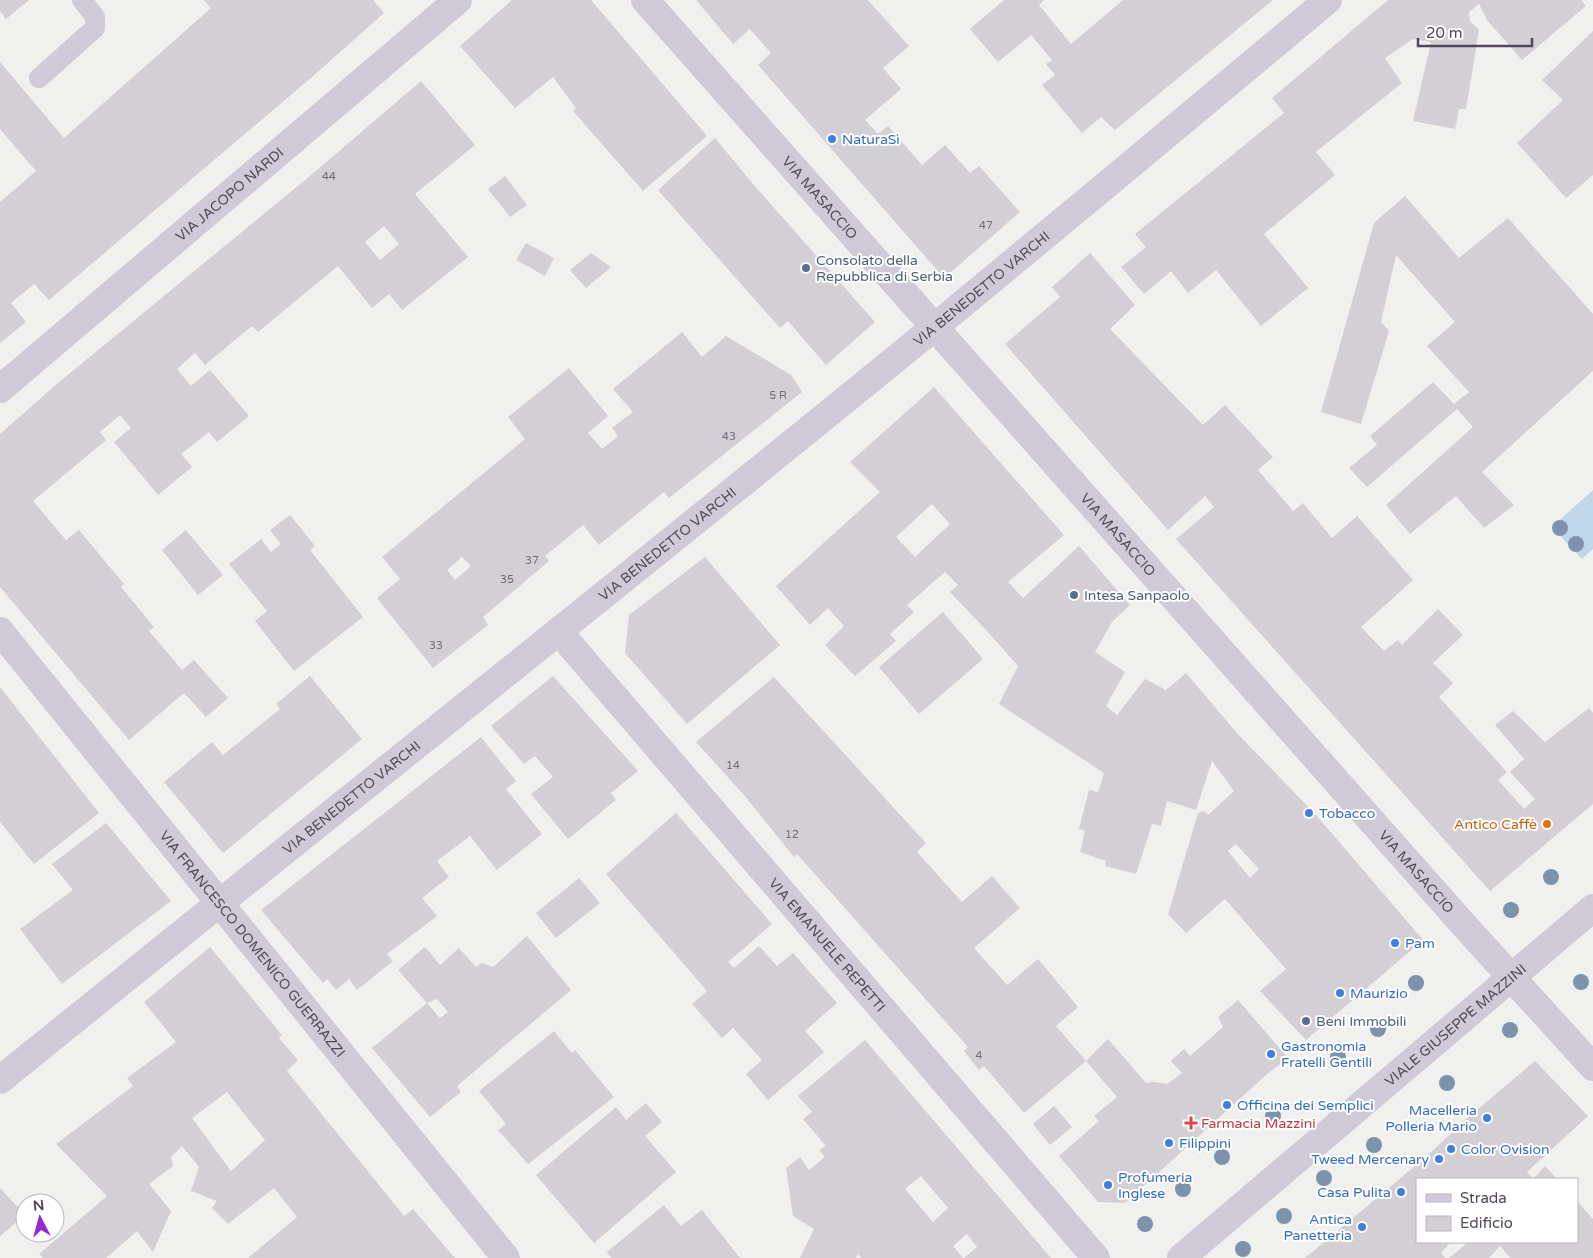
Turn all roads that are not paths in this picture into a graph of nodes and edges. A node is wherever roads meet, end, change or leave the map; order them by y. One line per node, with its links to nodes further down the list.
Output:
1 (82, 0): 5 (lane)
2 (458, 0): 7 (street, VIA JACOPO NARDI)
3 (645, 0): 6 (street, VIA MASACCIO)
4 (1328, 0): 6 (street, VIA BENEDETTO VARCHI)
5 (39, 78)
6 (934, 328): 9 (street, VIA BENEDETTO VARCHI); 12 (street, VIA MASACCIO)
7 (0, 389)
8 (0, 631): 10 (street, VIA FRANCESCO DOMENICO GUERRAZZI)
9 (559, 632): 10 (street, VIA BENEDETTO VARCHI); 16 (street, VIA EMANUELE REPETTI)
10 (219, 903): 14 (street, VIA BENEDETTO VARCHI); 15 (street, VIA FRANCESCO DOMENICO GUERRAZZI)
11 (1593, 908): 12 (street, VIALE GIUSEPPE MAZZINI)
12 (1511, 977): 13 (street, VIA MASACCIO); 17 (street, VIALE GIUSEPPE MAZZINI)
13 (1593, 1067)
14 (0, 1080)
15 (506, 1258)
16 (1096, 1258)
17 (1181, 1258)

